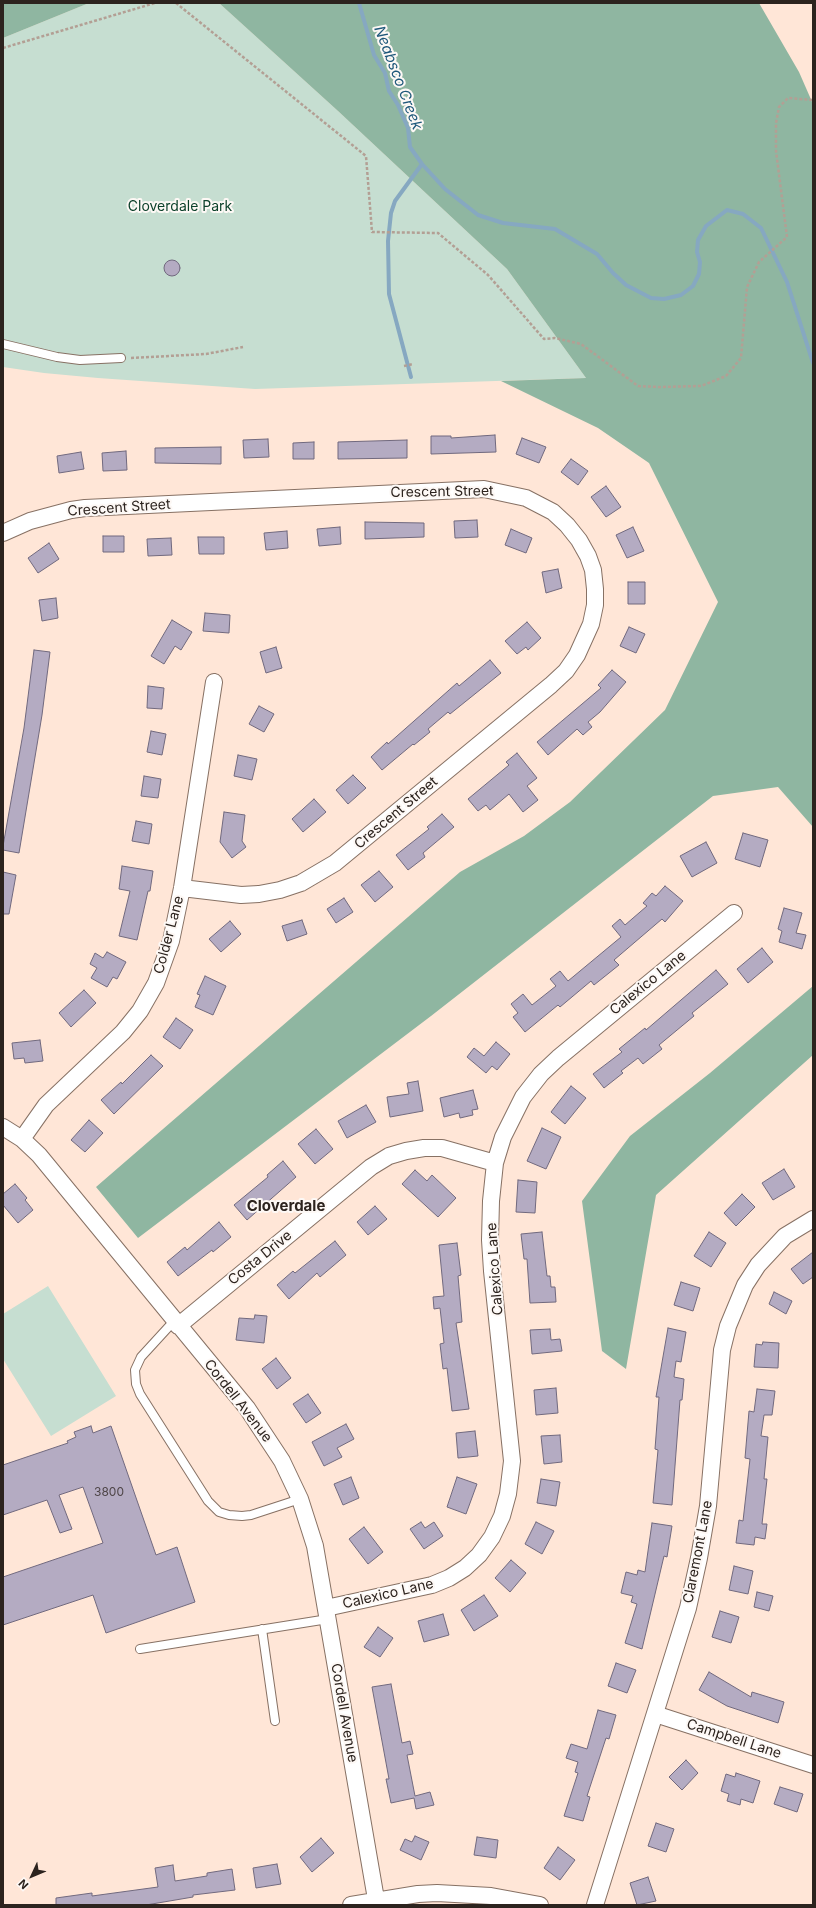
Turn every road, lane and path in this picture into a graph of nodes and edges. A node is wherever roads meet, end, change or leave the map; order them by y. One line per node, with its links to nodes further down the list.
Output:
1 (156, 3): 3 (path)
2 (176, 3): 4 (path)
3 (3, 48)
4 (813, 100)
5 (3, 344): 7 (lane)
6 (244, 347): 7 (path)
7 (121, 358)
8 (413, 364): 9 (path)
9 (404, 366)
10 (3, 533): 12 (street, Crescent Street)
11 (214, 682): 12 (street, Colder Lane)
12 (182, 888): 15 (street, Colder Lane)
13 (734, 913): 16 (street, Calexico Lane)
14 (3, 1127): 15 (street, Cordell Avenue)
15 (22, 1139): 18 (street, Cordell Avenue)
16 (496, 1163): 18 (street, Costa Drive); 20 (street, Calexico Lane)
17 (813, 1219): 23 (street, Claremont Lane)
18 (176, 1324): 19 (street, Cordell Avenue); 19 (lane)
19 (300, 1499): 20 (street, Cordell Avenue)
20 (327, 1614): 21 (lane); 26 (street, Cordell Avenue)
21 (262, 1630): 22 (lane); 24 (lane)
22 (140, 1649)
23 (655, 1714): 25 (street, Campbell Lane); 29 (street, Claremont Lane)
24 (276, 1721)
25 (813, 1765)
26 (377, 1903): 27 (street); 28 (street)
27 (351, 1905)
28 (540, 1905)
29 (595, 1905)

